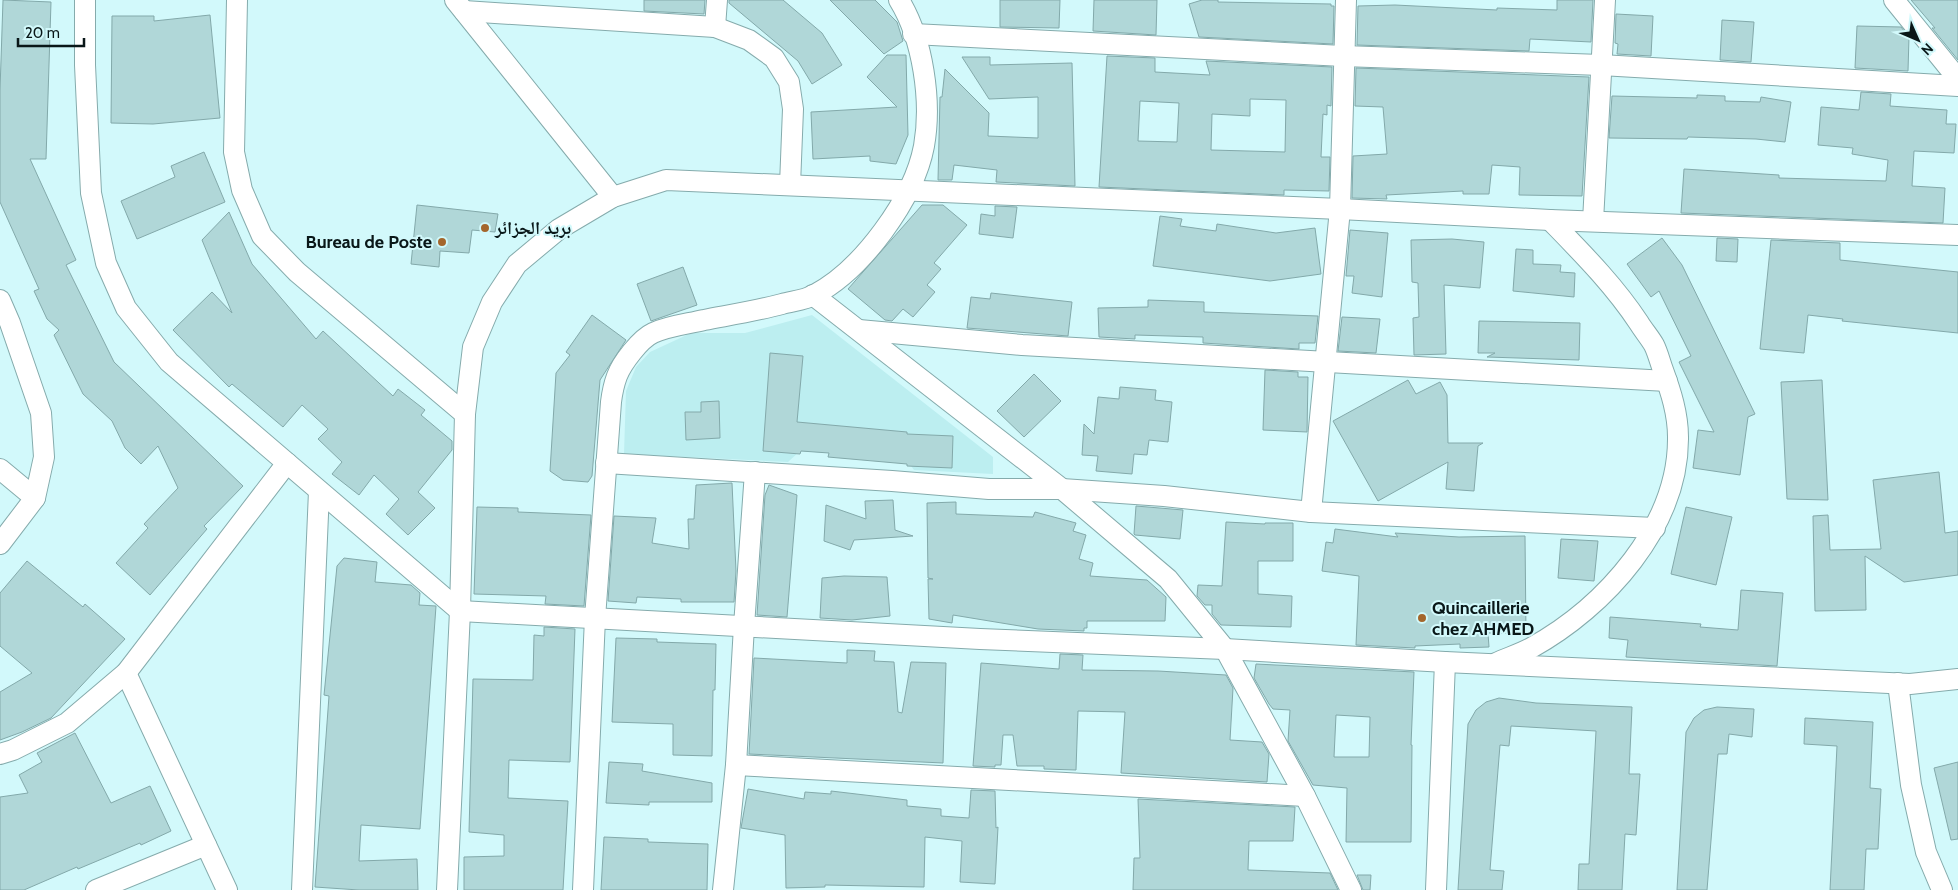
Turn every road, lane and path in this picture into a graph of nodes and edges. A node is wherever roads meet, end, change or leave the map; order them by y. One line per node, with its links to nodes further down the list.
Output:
1 (85, 0): 28 (street)
2 (237, 0): 27 (street)
3 (717, 0): 9 (street)
4 (899, 0): 10 (street)
5 (1346, 0): 11 (street)
6 (1605, 0): 12 (street)
7 (1894, 0): 13 (street)
8 (459, 6): 9 (street); 17 (street)
9 (715, 27): 15 (street)
10 (913, 34): 11 (street); 16 (street)
11 (1343, 56): 12 (street); 18 (street)
12 (1601, 65): 14 (street); 20 (street)
13 (1958, 80)
14 (1958, 86)
15 (790, 185): 16 (street); 17 (street)
16 (907, 190): 18 (street); 22 (street)
17 (613, 197): 27 (street)
18 (1340, 209): 19 (street); 25 (street)
19 (1550, 220): 20 (street); 26 (street)
20 (1594, 221): 21 (street)
21 (1958, 235)
22 (813, 295): 24 (street); 29 (street)
23 (0, 300): 34 (street)
24 (859, 330): 25 (street); 32 (street)
25 (1326, 362): 26 (street); 35 (street)
26 (1667, 381): 36 (street)
27 (465, 414): 38 (street)
28 (287, 463): 33 (street); 44 (street)
29 (606, 463): 31 (street); 39 (street)
30 (0, 469): 34 (street)
31 (755, 472): 32 (street); 40 (street)
32 (1062, 489): 35 (street); 41 (street)
33 (319, 491): 38 (street); 54 (street)
34 (35, 498): 37 (street)
35 (1311, 512): 36 (street)
36 (1655, 528): 43 (street)
37 (0, 544)
38 (460, 611): 39 (street); 55 (street)
39 (594, 618): 40 (street); 56 (street)
40 (744, 626): 41 (street); 48 (street)
41 (1225, 649): 42 (street); 49 (street)
42 (1445, 662): 43 (street); 59 (street)
43 (1491, 664): 46 (street)
44 (126, 673): 47 (street); 50 (street)
45 (1958, 679): 46 (street)
46 (1898, 683): 60 (street)
47 (0, 754)
48 (736, 765): 49 (street); 57 (street)
49 (1305, 796): 58 (street)
50 (206, 845): 52 (street); 53 (street)
51 (1958, 887): 61 (street)
52 (96, 890)
53 (227, 890)
54 (302, 890)
55 (447, 890)
56 (583, 890)
57 (723, 890)
58 (1351, 890)
59 (1436, 890)
60 (1942, 890)
61 (1953, 890)

